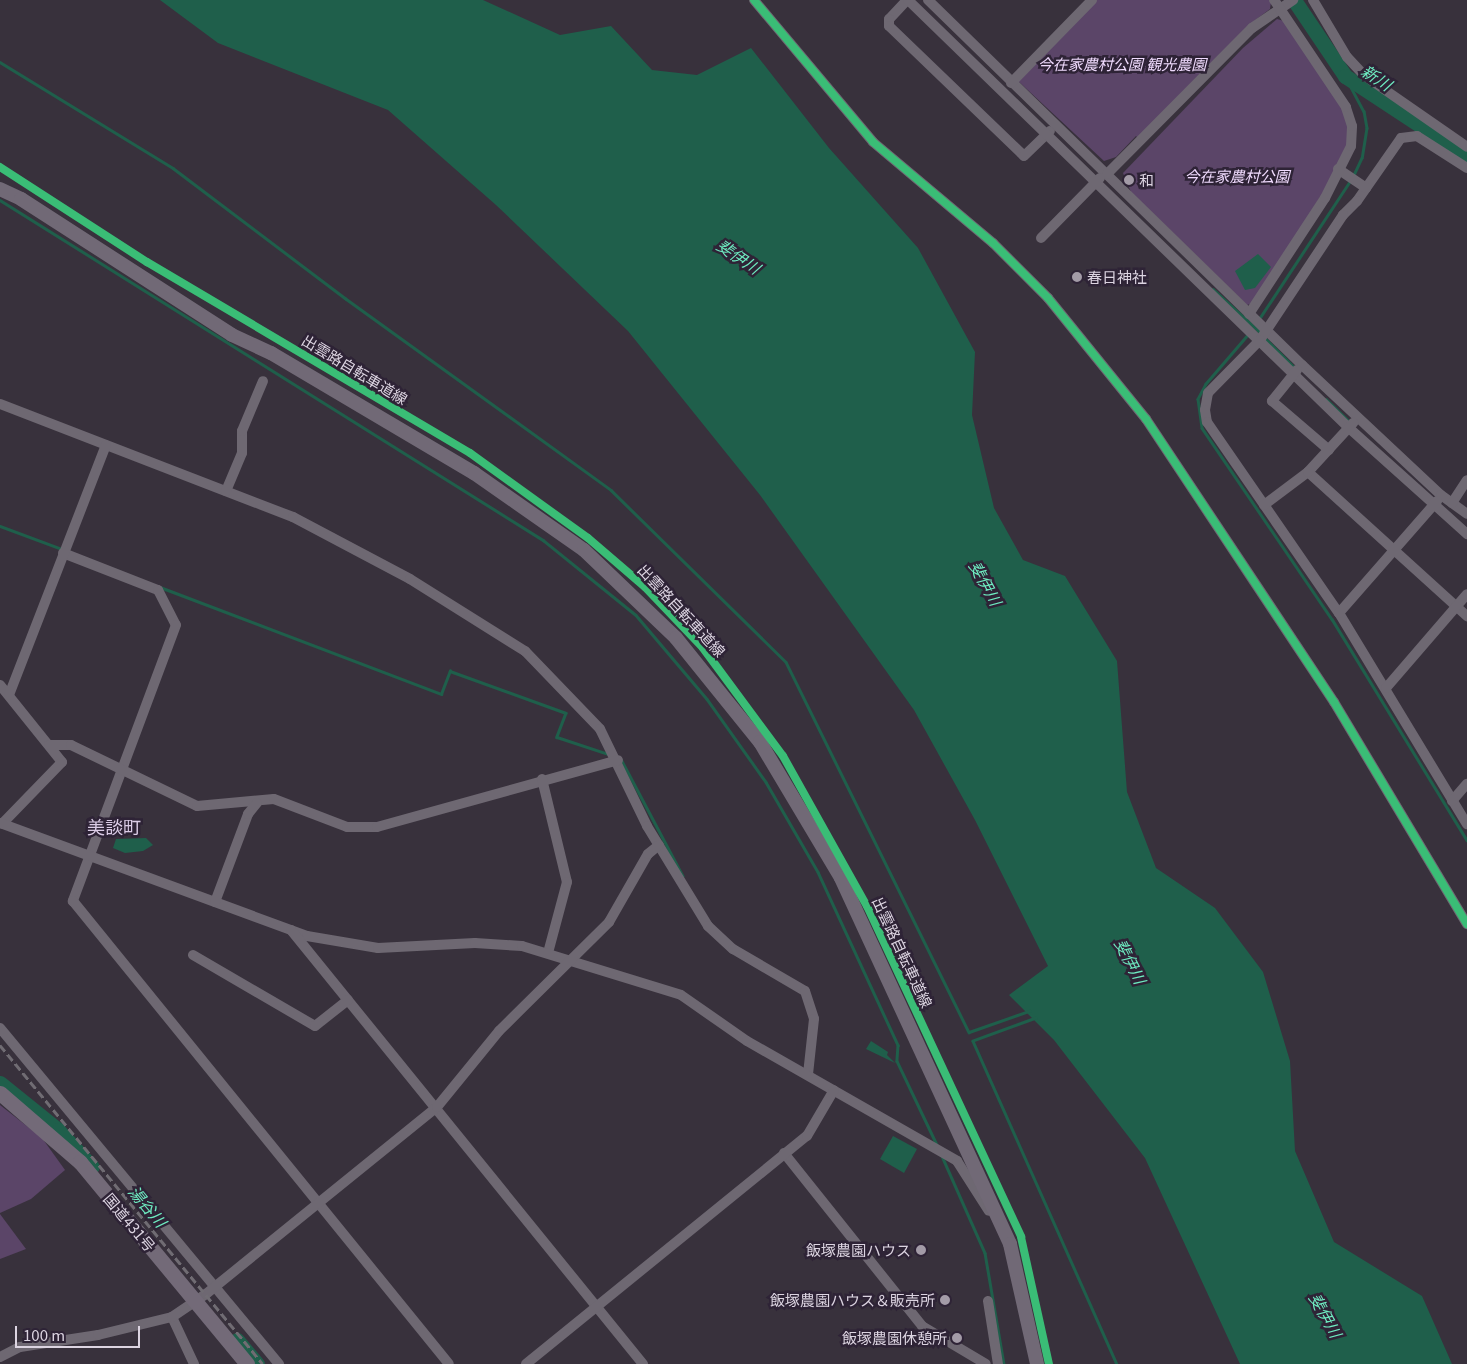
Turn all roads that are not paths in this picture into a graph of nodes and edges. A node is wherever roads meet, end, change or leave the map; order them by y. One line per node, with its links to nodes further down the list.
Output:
1 (754, 0): 63 (street)
2 (907, 0): 9 (street); 9 (street)
3 (928, 0): 8 (street)
4 (1092, 0): 8 (street)
5 (1293, 0): 7 (street)
6 (1313, 0): 10 (street)
7 (1279, 5): 12 (street); 13 (street)
8 (1011, 83): 9 (street)
9 (1050, 131): 13 (street); 14 (street)
10 (1467, 147)
11 (1467, 168): 15 (street)
12 (1340, 170): 15 (street); 22 (street)
13 (1106, 173): 14 (street); 17 (street)
14 (1095, 182): 18 (street); 19 (street)
15 (1364, 187): 23 (street)
16 (0, 189): 76 (main road)
17 (1142, 210): 18 (street); 20 (street)
18 (1132, 220): 21 (street)
19 (1041, 238)
20 (1206, 272): 21 (street); 22 (street)
21 (1197, 279): 24 (street)
22 (1249, 314): 23 (street)
23 (1266, 330): 24 (street); 25 (street)
24 (1260, 340): 26 (street); 38 (street)
25 (1302, 365): 26 (street); 29 (street)
26 (1294, 374): 30 (street); 32 (street)
27 (263, 381): 35 (street)
28 (0, 404): 31 (street)
29 (1358, 417): 30 (street); 36 (street)
30 (1349, 428): 32 (street); 39 (street)
31 (106, 445): 35 (street); 43 (street)
32 (1329, 450): 33 (street)
33 (1308, 472): 38 (street); 42 (street)
34 (1467, 480): 37 (street)
35 (226, 492): 52 (street)
36 (1441, 495): 37 (street); 39 (street)
37 (1452, 503): 40 (street)
38 (1264, 504): 46 (street)
39 (1432, 506): 41 (street); 42 (street)
40 (1467, 514)
41 (1467, 534)
42 (1394, 550): 45 (street); 46 (street)
43 (63, 553): 50 (street); 53 (street)
44 (1467, 594): 45 (street)
45 (1456, 606): 47 (street); 49 (street)
46 (1339, 613): 49 (street)
47 (1467, 616)
48 (0, 685): 50 (street)
49 (1386, 688): 56 (street)
50 (9, 695): 51 (street)
51 (49, 746): 53 (street); 58 (street)
52 (618, 760): 54 (street); 60 (street)
53 (122, 771): 57 (street); 61 (street)
54 (542, 779): 57 (street); 65 (street)
55 (1467, 784): 56 (street)
56 (1452, 800): 59 (street)
57 (257, 803): 62 (street)
58 (1, 824): 61 (street)
59 (1467, 824)
60 (659, 845): 67 (street); 70 (street)
61 (91, 856): 62 (street); 75 (street)
62 (215, 902): 64 (street)
63 (1467, 924)
64 (290, 930): 65 (street); 68 (street)
65 (548, 953): 67 (street)
66 (193, 955): 68 (street)
67 (570, 961): 70 (street); 73 (street)
68 (348, 1000): 73 (street)
69 (0, 1028): 77 (street)
70 (808, 1074): 71 (street)
71 (834, 1090): 74 (street); 76 (street)
72 (0, 1092): 78 (highway, 国道431号)
73 (437, 1107): 75 (street); 80 (street)
74 (784, 1153): 80 (street); 89 (street)
75 (317, 1204): 77 (street); 86 (street)
76 (1010, 1244): 91 (main road)
77 (215, 1286): 78 (street); 85 (street)
78 (194, 1301): 81 (street); 84 (highway, 国道431号)
79 (988, 1301): 90 (street)
80 (596, 1306): 87 (street); 88 (street)
81 (172, 1317): 82 (street); 83 (street)
82 (0, 1356)
83 (194, 1364)
84 (247, 1364)
85 (279, 1364)
86 (449, 1364)
87 (526, 1364)
88 (644, 1364)
89 (986, 1364)
90 (998, 1364)
91 (1037, 1364)

